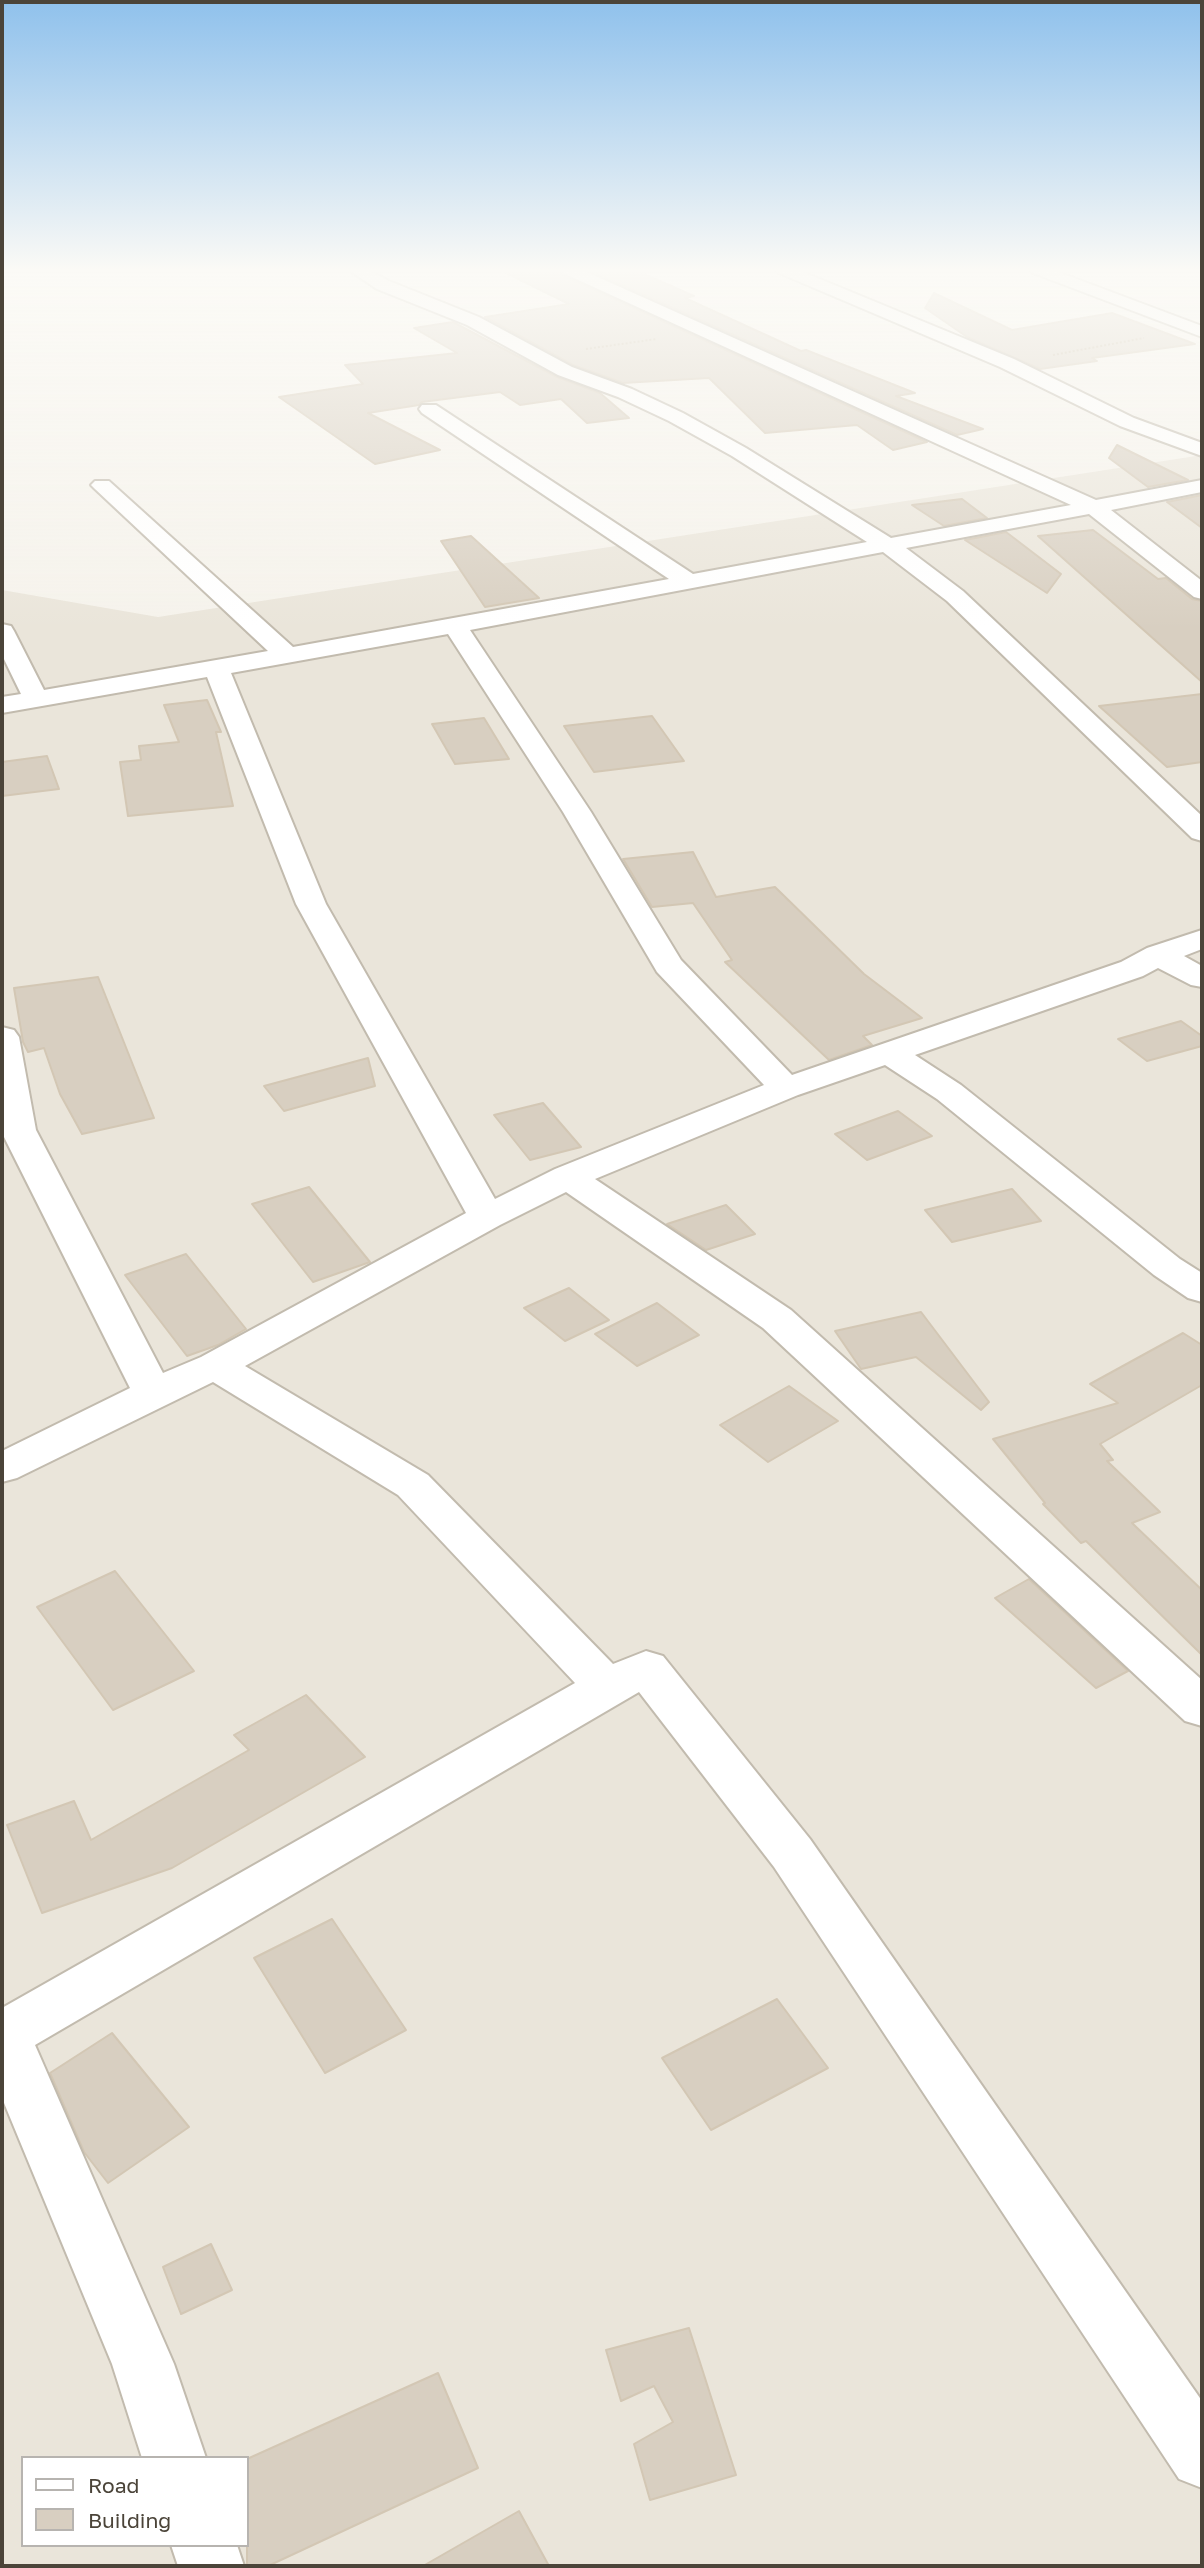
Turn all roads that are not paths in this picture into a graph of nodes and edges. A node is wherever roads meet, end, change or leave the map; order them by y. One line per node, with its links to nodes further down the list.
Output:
1 (616, 390): 9 (street)
2 (833, 390): 8 (street)
3 (1062, 390): 5 (street)
4 (429, 409): 10 (street)
5 (1202, 450)
6 (102, 485): 14 (street)
7 (1202, 486): 8 (street)
8 (1093, 507): 9 (street); 11 (street)
9 (890, 546): 10 (street); 18 (street)
10 (689, 582): 12 (street)
11 (1202, 592)
12 (456, 627): 14 (street); 24 (street)
13 (2, 631): 16 (street)
14 (288, 656): 15 (street)
15 (216, 668): 16 (street); 26 (street)
16 (36, 699): 17 (street)
17 (2, 705)
18 (1202, 832)
19 (1202, 939): 20 (street)
20 (1158, 955): 21 (street); 23 (street)
21 (1202, 978)
22 (2, 1037): 29 (street)
23 (890, 1053): 24 (street); 27 (street)
24 (786, 1088): 25 (street)
25 (568, 1177): 26 (street); 32 (street)
26 (486, 1217): 28 (street)
27 (1202, 1290)
28 (215, 1366): 29 (street); 31 (street)
29 (153, 1393): 30 (street)
30 (2, 1468)
31 (607, 1687): 33 (street); 35 (street)
32 (1202, 1708)
33 (3, 2035): 34 (street)
34 (173, 2456)
35 (1202, 2456)
36 (205, 2547): 37 (street)
37 (211, 2566)

